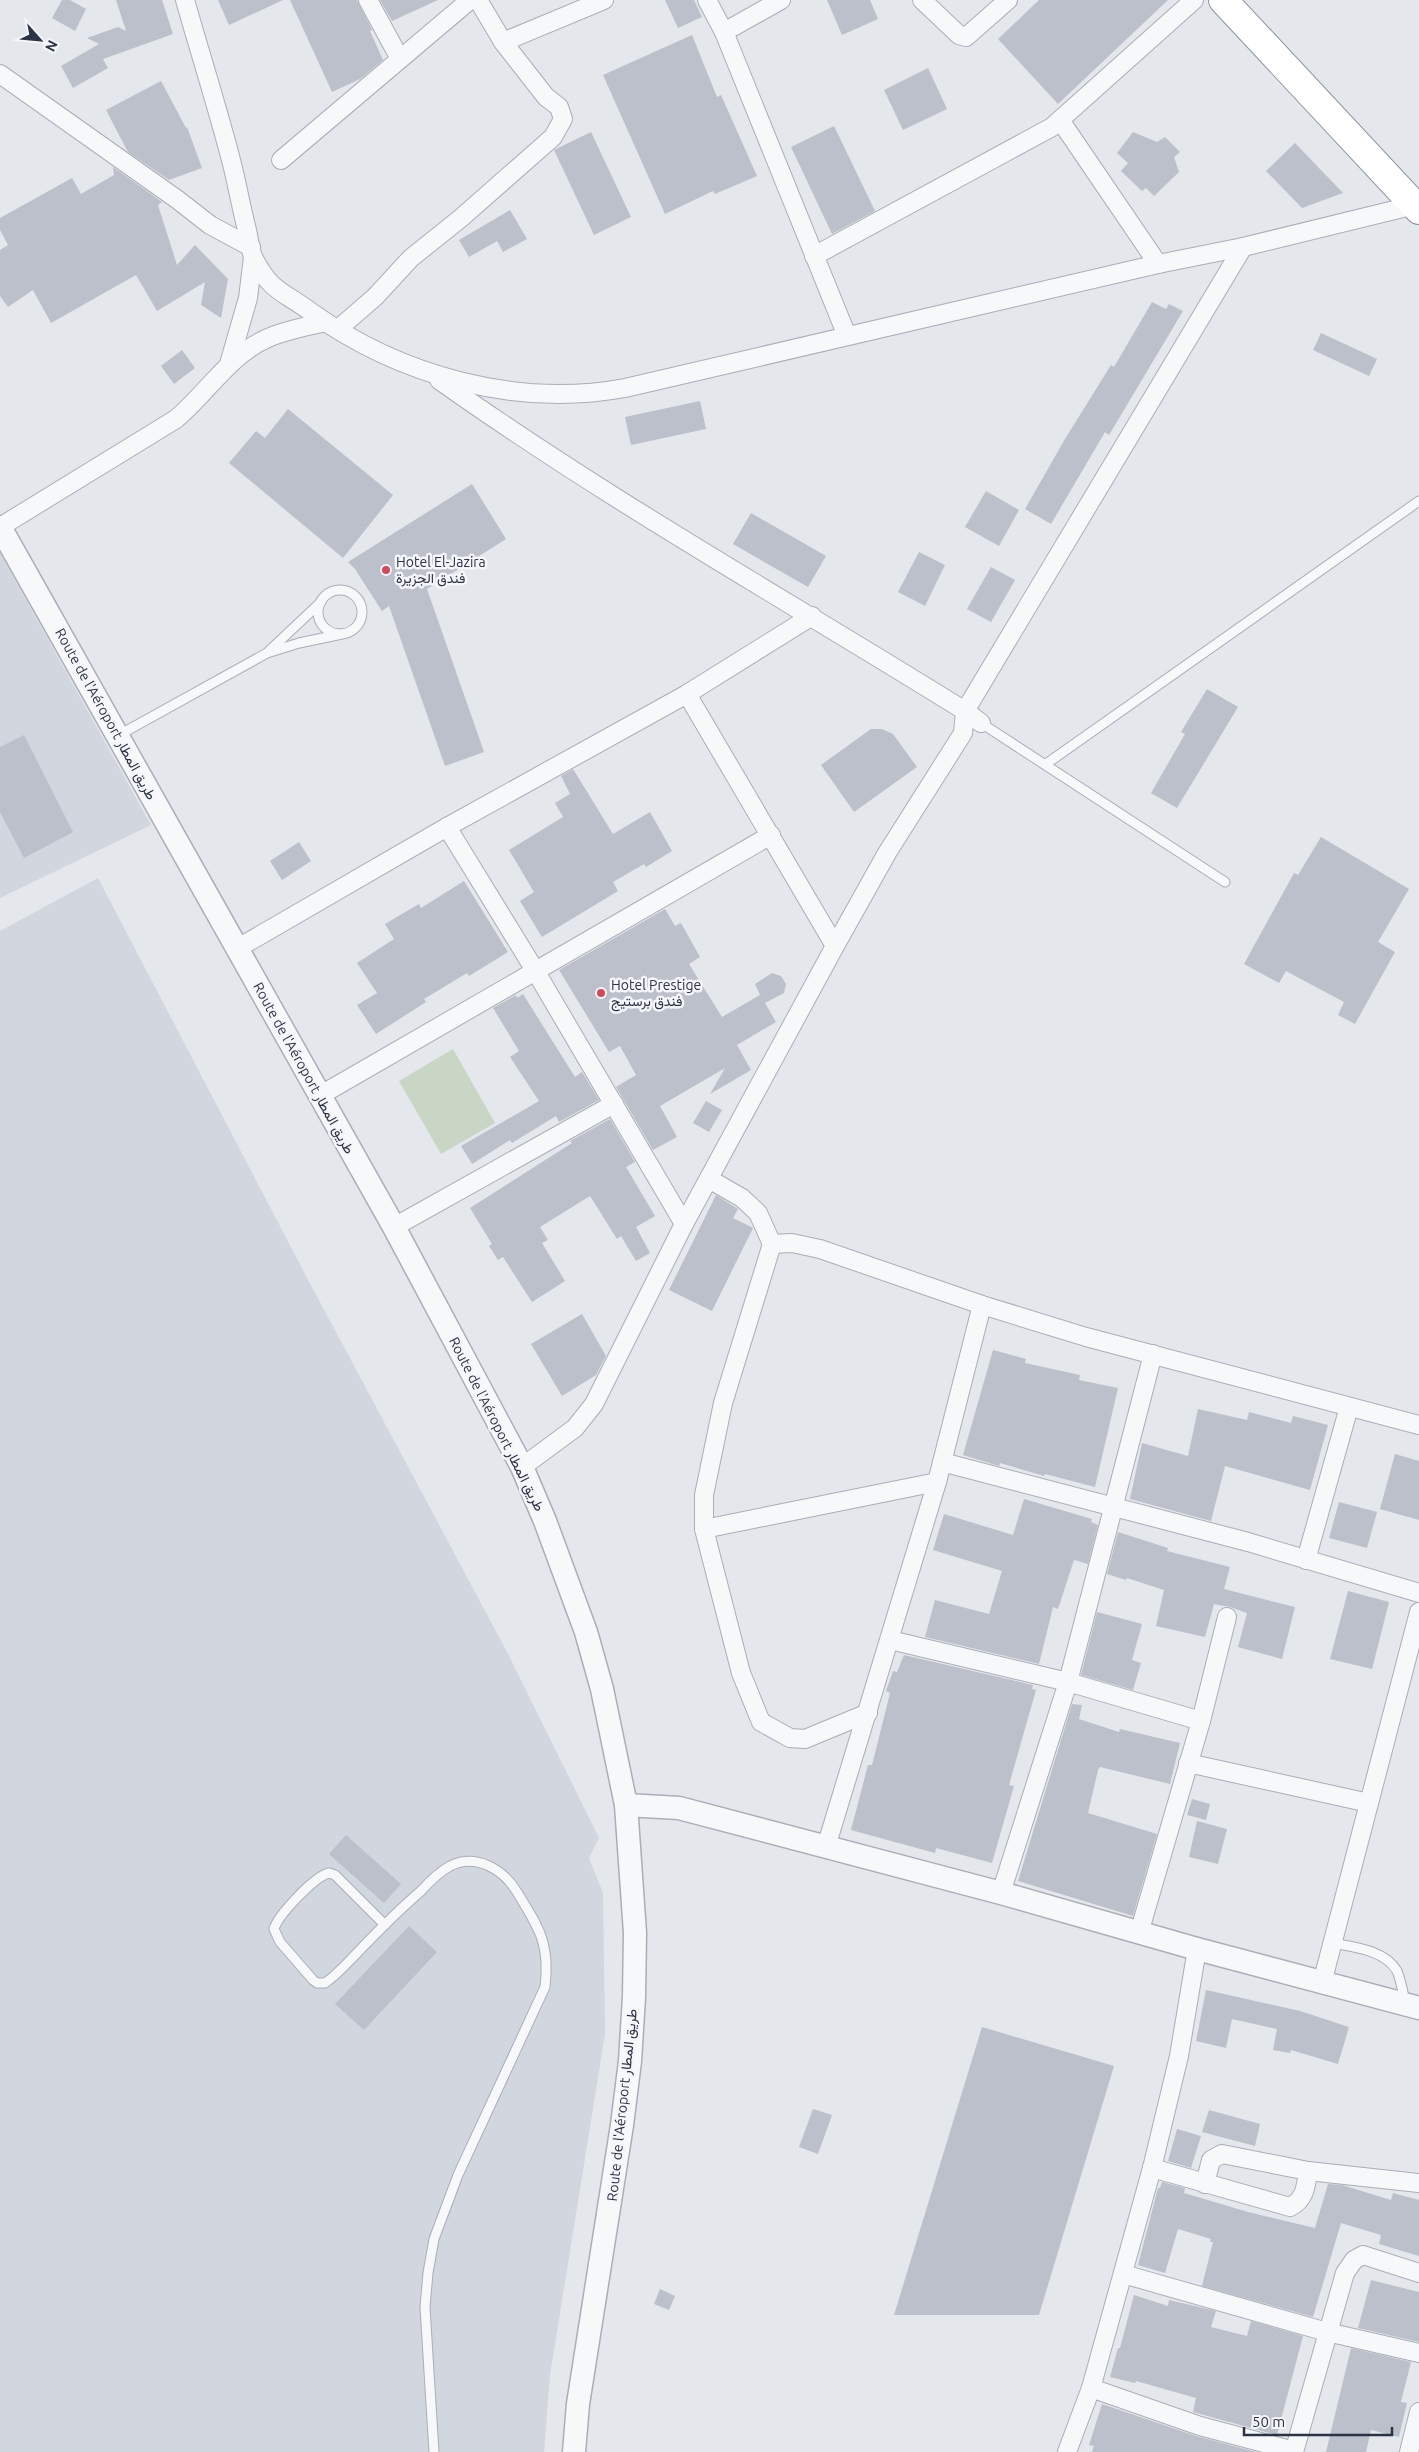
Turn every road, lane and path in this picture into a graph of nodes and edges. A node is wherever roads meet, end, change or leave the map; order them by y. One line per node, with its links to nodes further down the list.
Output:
1 (185, 0): 20 (street)
2 (368, 0): 14 (street)
3 (470, 0): 14 (street)
4 (478, 0): 13 (street)
5 (604, 0): 13 (street)
6 (707, 0): 12 (street)
7 (781, 0): 12 (street)
8 (922, 0): 9 (street)
9 (1008, 0)
10 (1194, 0): 16 (street)
11 (1223, 0): 18 (highway)
12 (724, 32): 21 (street)
13 (503, 42): 23 (street)
14 (400, 59): 17 (street)
15 (0, 74): 20 (street)
16 (1060, 120): 21 (street); 22 (street)
17 (281, 160)
18 (1417, 207): 19 (street)
19 (1244, 247): 22 (street); 34 (street)
20 (252, 252): 23 (street); 25 (street)
21 (814, 256): 24 (street)
22 (1158, 264): 24 (street)
23 (331, 326): 25 (street); 26 (street)
24 (847, 336): 26 (street)
25 (229, 364): 28 (street)
26 (423, 369): 30 (street)
27 (1419, 501): 37 (lane)
28 (0, 527): 36 (street, Route de l'Aéroport طريق المطار)
29 (321, 602): 31 (lane); 31 (lane); 32 (lane)
30 (812, 616): 33 (street); 34 (street)
31 (342, 634): 32 (lane)
32 (267, 653): 36 (lane)
33 (687, 694): 38 (street); 39 (street)
34 (966, 711): 35 (street); 41 (street)
35 (981, 723): 37 (lane)
36 (118, 735): 42 (street, Route de l'Aéroport طريق المطار)
37 (1046, 764): 40 (lane)
38 (447, 827): 42 (street); 43 (street)
39 (772, 835): 41 (street); 43 (street)
40 (1225, 882)
41 (835, 946): 46 (street)
42 (238, 948): 44 (street, Route de l'Aéroport طريق المطار)
43 (536, 972): 44 (street); 45 (street)
44 (319, 1096): 48 (street, Route de l'Aéroport طريق المطار)
45 (614, 1104): 47 (street); 48 (street)
46 (709, 1179): 47 (street); 49 (street)
47 (684, 1224): 55 (street)
48 (394, 1227): 55 (street, Route de l'Aéroport طريق المطار)
49 (772, 1244): 50 (street); 58 (street)
50 (982, 1305): 51 (street); 54 (street)
51 (1153, 1354): 52 (street); 57 (street)
52 (1349, 1407): 53 (street); 59 (street)
53 (1419, 1425)
54 (942, 1462): 56 (street); 57 (street)
55 (522, 1467): 69 (street, Route de l'Aéroport طريق المطار)
56 (937, 1482): 58 (street); 63 (street)
57 (1115, 1506): 59 (street); 64 (street)
58 (704, 1529): 65 (street)
59 (1306, 1560): 60 (street)
60 (1419, 1593)
61 (1419, 1612): 68 (street)
62 (1227, 1617): 66 (street)
63 (890, 1640): 64 (street); 65 (street)
64 (1068, 1682): 66 (street); 71 (street)
65 (868, 1713): 70 (street)
66 (1201, 1721): 67 (street)
67 (1188, 1763): 68 (street); 73 (street)
68 (1369, 1803): 74 (street)
69 (626, 1805): 70 (street); 90 (street, Route de l'Aéroport طريق المطار)
70 (826, 1847): 71 (street)
71 (1001, 1893): 73 (street)
72 (385, 1925): 72 (lane); 89 (lane)
73 (1139, 1933): 75 (street)
74 (1332, 1943): 76 (street); 77 (lane)
75 (1197, 1949): 76 (street); 78 (street)
76 (1322, 1983): 77 (street)
77 (1413, 2007)
78 (1152, 2168): 81 (street); 83 (street)
79 (1308, 2171): 80 (street); 81 (street); 81 (street)
80 (1419, 2183)
81 (1205, 2184)
82 (1419, 2273): 84 (street)
83 (1123, 2274): 84 (street); 86 (street)
84 (1327, 2332): 85 (street); 88 (street)
85 (1419, 2352)
86 (1091, 2388): 88 (street); 91 (street)
87 (1419, 2412): 92 (street)
88 (1294, 2451)
89 (434, 2452)
90 (574, 2452)
91 (1067, 2452)
92 (1409, 2452)

